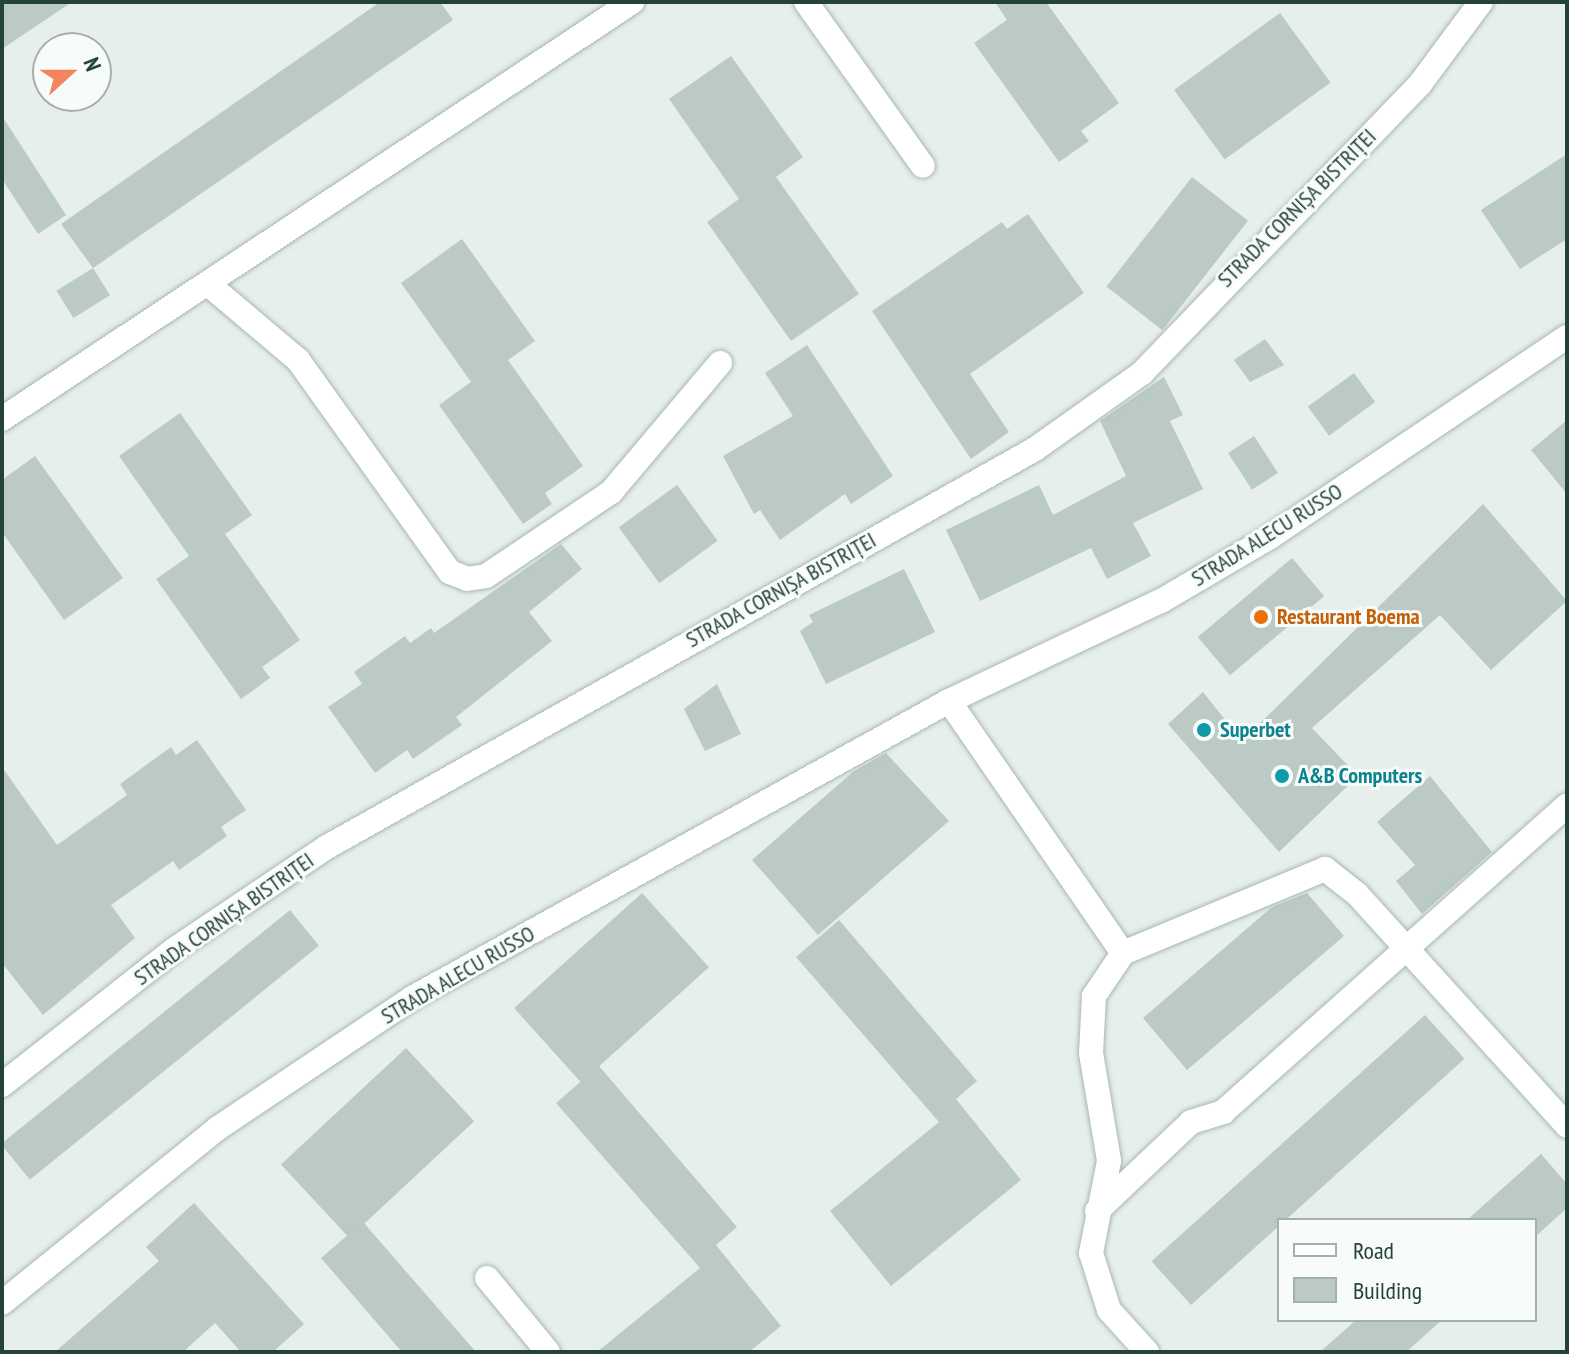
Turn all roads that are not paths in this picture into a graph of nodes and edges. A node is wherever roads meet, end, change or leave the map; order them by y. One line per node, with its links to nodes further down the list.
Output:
1 (632, 2): 5 (street)
2 (806, 2): 4 (street)
3 (1481, 2): 13 (street, STRADA CORNIȘA BISTRIȚEI)
4 (923, 166)
5 (208, 284): 7 (street); 8 (street)
6 (1567, 337): 9 (street, STRADA ALECU RUSSO)
7 (720, 363)
8 (2, 419)
9 (949, 701): 12 (street); 17 (street, STRADA ALECU RUSSO)
10 (1567, 805): 11 (street)
11 (1404, 951): 12 (street); 14 (street); 15 (street)
12 (1123, 953): 15 (street)
13 (2, 1085)
14 (1567, 1126)
15 (1097, 1211): 19 (street)
16 (487, 1278): 18 (street)
17 (2, 1303)
18 (548, 1352)
19 (1147, 1352)

